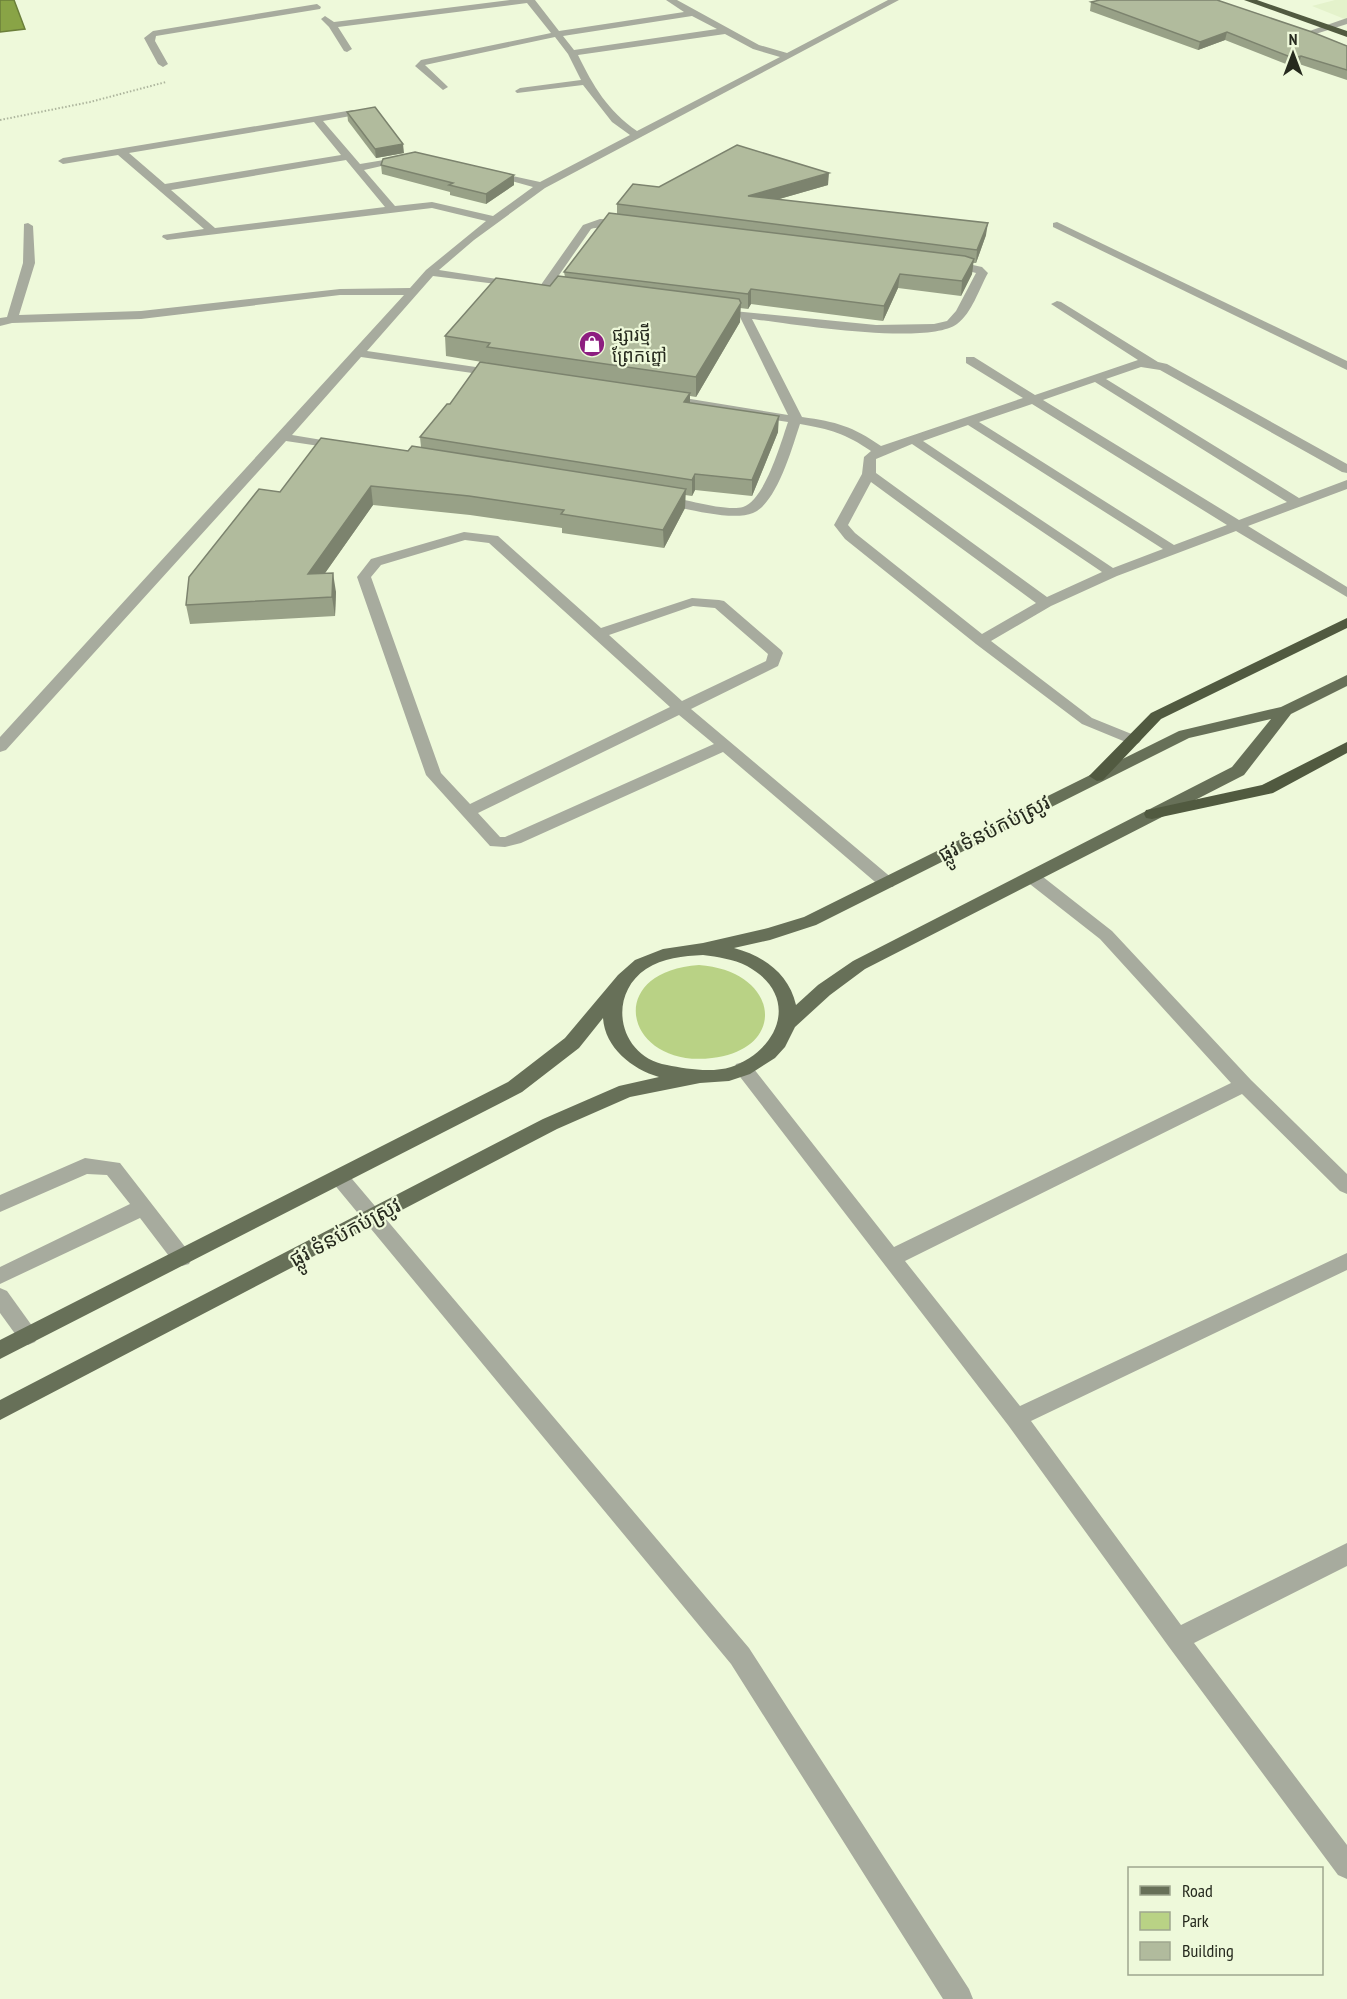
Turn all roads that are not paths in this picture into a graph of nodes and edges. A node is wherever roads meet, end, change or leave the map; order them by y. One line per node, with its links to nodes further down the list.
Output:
1 (529, 0): 8 (street); 12 (street)
2 (670, 0): 6 (street)
3 (895, 0): 17 (street)
4 (1248, 0): 9 (highway)
5 (315, 3): 8 (street); 18 (street)
6 (692, 13): 10 (street); 12 (street)
7 (1347, 21): 9 (street)
8 (332, 25): 15 (street)
9 (1327, 27): 11 (street); 13 (highway)
10 (724, 31): 16 (street); 17 (street)
11 (1301, 33): 14 (highway)
12 (558, 34): 16 (street); 20 (street)
13 (1347, 34)
14 (1326, 41)
15 (347, 48)
16 (572, 53): 19 (street)
17 (787, 56): 24 (street)
18 (163, 63)
19 (586, 82): 21 (street); 24 (street)
20 (443, 87)
21 (520, 91)
22 (353, 113): 23 (street)
23 (316, 119): 25 (street); 27 (street)
24 (636, 136): 31 (street)
25 (120, 151): 28 (street); 32 (street)
26 (416, 156): 29 (street)
27 (348, 158): 29 (street); 32 (street)
28 (63, 160)
29 (357, 168): 33 (street)
30 (474, 168): 31 (street)
31 (541, 186): 36 (street)
32 (162, 188): 40 (street)
33 (374, 188): 34 (street); 35 (street)
34 (432, 205): 35 (street); 36 (street)
35 (393, 210): 40 (street)
36 (495, 220): 43 (street)
37 (641, 225): 43 (street)
38 (1057, 225): 52 (street)
39 (28, 226): 48 (street)
40 (212, 231): 41 (street)
41 (166, 237)
42 (942, 262): 47 (street)
43 (430, 272): 44 (street)
44 (414, 291): 48 (street); 49 (street)
45 (1057, 304): 51 (street)
46 (709, 310): 47 (street)
47 (744, 314): 57 (street)
48 (6, 321)
49 (359, 353): 53 (street); 59 (street)
50 (970, 360): 56 (street)
51 (1153, 364): 54 (street); 63 (street)
52 (1347, 366)
53 (512, 376)
54 (1095, 377): 56 (street); 67 (street)
55 (654, 397): 57 (street)
56 (1035, 400): 58 (street); 68 (street)
57 (796, 418): 62 (street); 66 (street)
58 (971, 422): 60 (street); 69 (street)
59 (284, 437): 61 (street); 81 (street)
60 (914, 440): 62 (street); 70 (street)
61 (354, 449)
62 (880, 451): 64 (street)
63 (1347, 469)
64 (869, 474): 72 (street); 75 (street)
65 (1347, 484): 67 (street)
66 (649, 497)
67 (1297, 502): 68 (street)
68 (1239, 526): 69 (street); 71 (street)
69 (1172, 549): 70 (street)
70 (1112, 573): 72 (street)
71 (1347, 593)
72 (1046, 603): 75 (street)
73 (1347, 622): 79 (highway)
74 (598, 634): 77 (street); 77 (street); 84 (street)
75 (981, 641): 79 (street)
76 (1347, 680): 78 (main road, ផ្លូវ ទំនប់កប់ស្រូវ)
77 (682, 709): 80 (street); 84 (street)
78 (1286, 711): 83 (main road, ផ្លូវ ទំនប់កប់ស្រូវ); 85 (main road, ផ្លូវ ទំនប់កប់ស្រូវ)
79 (1133, 740): 83 (highway)
80 (725, 745): 84 (street); 87 (street)
81 (0, 747)
82 (1347, 747): 85 (highway)
83 (1097, 776): 87 (main road, ផ្លូវ ទំនប់កប់ស្រូវ)
84 (468, 811)
85 (1152, 814): 86 (main road, ផ្លូវ ទំនប់កប់ស្រូវ)
86 (1032, 877): 90 (main road, ផ្លូវ ទំនប់កប់ស្រូវ); 93 (street)
87 (887, 883): 88 (main road, ផ្លូវ ទំនប់កប់ស្រូវ)
88 (703, 949): 89 (main road); 90 (main road)
89 (617, 988): 92 (main road); 94 (main road)
90 (788, 1023): 91 (main road)
91 (743, 1069): 92 (main road); 100 (street)
92 (700, 1076): 98 (main road, ផ្លូវ ទំនប់កប់ស្រូវ)
93 (1244, 1085): 95 (street); 100 (street)
94 (340, 1178): 98 (street); 99 (main road)
95 (1347, 1186)
96 (0, 1204): 97 (street)
97 (143, 1207): 99 (street); 102 (street)
98 (373, 1218): 106 (main road, ផ្លូវ ទំនប់កប់ស្រូវ); 111 (street)
99 (182, 1258): 104 (main road)
100 (891, 1258): 107 (street)
101 (1347, 1261): 107 (street)
102 (0, 1276)
103 (0, 1297): 104 (street)
104 (28, 1336): 105 (main road)
105 (0, 1350)
106 (0, 1412)
107 (1016, 1418): 109 (street)
108 (1347, 1554): 109 (street)
109 (1177, 1640): 110 (street)
110 (1347, 1866)
111 (958, 1999)

